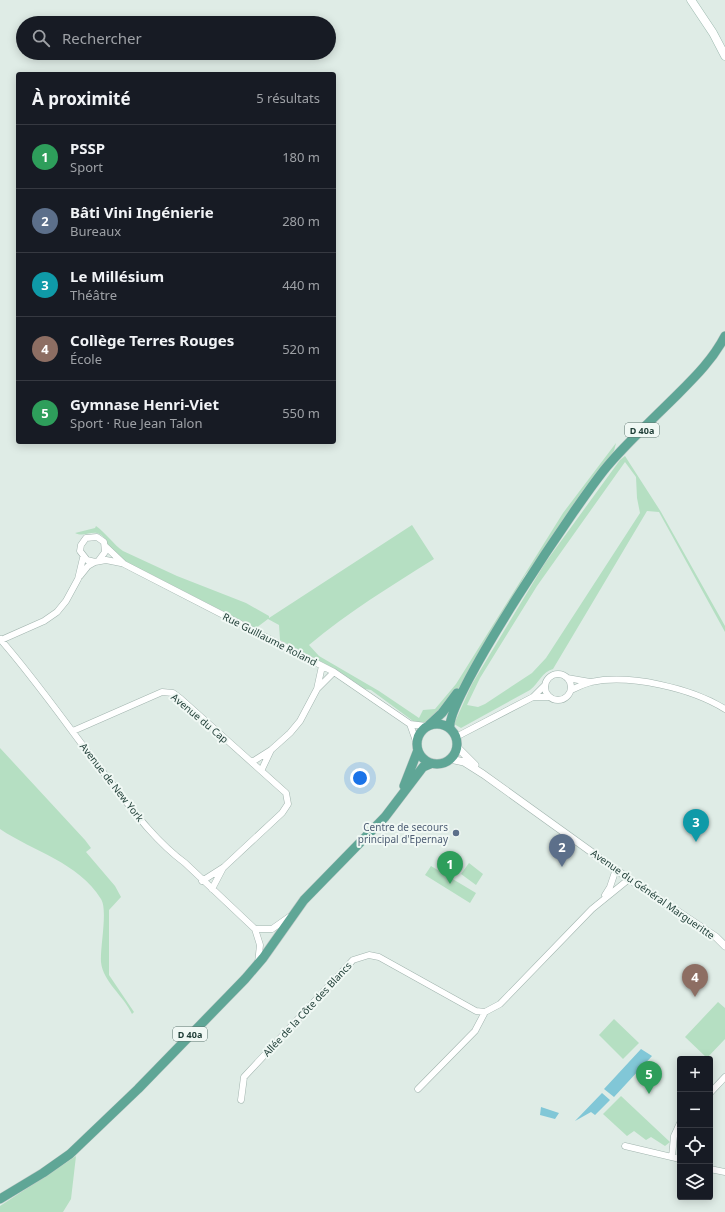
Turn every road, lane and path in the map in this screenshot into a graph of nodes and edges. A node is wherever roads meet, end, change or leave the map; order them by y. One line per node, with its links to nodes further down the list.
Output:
1 (691, 0): 2 (main road)
2 (725, 56)
3 (725, 336): 13 (main road, D 40a)
4 (105, 546): 5 (street); 6 (street); 7 (street, Rue Guillaume Roland)
5 (84, 558): 6 (street); 8 (street)
6 (97, 561): 7 (street, Rue Guillaume Roland); 8 (street)
7 (124, 564): 10 (street, Rue Guillaume Roland)
8 (78, 579): 9 (street)
9 (1, 639): 24 (street, Avenue de New York)
10 (322, 666): 11 (street, Rue Guillaume Roland); 16 (street)
11 (334, 672): 16 (street); 21 (street, Rue Guillaume Roland)
12 (568, 678): 14 (street); 15 (street); 17 (street)
13 (468, 680): 22 (main road, D 40a); 23 (main road, D 40a)
14 (590, 682): 17 (street); 20 (street)
15 (544, 686): 18 (street); 19 (street)
16 (318, 689): 27 (street)
17 (571, 690): 19 (street)
18 (533, 697): 19 (street); 25 (street)
19 (550, 697)
20 (725, 709)
21 (410, 724): 22 (street); 26 (street)
22 (428, 725): 23 (main road); 26 (main road)
23 (450, 728): 25 (main road)
24 (72, 731): 29 (street, Avenue du Cap); 37 (street, Avenue de New York)
25 (456, 742): 28 (main road); 32 (street, Avenue du Général Margueritte)
26 (417, 746): 30 (main road); 33 (main road, D 40a)
27 (271, 750): 29 (street); 31 (street)
28 (450, 759): 30 (main road); 32 (street, Avenue du Général Margueritte)
29 (252, 762): 31 (street, Avenue du Cap)
30 (430, 764): 33 (main road, D 40a)
31 (262, 769): 34 (street, Avenue du Cap)
32 (483, 774): 35 (street, Avenue du Général Margueritte)
33 (399, 797): 40 (main road, D 40a)
34 (224, 867): 37 (street); 38 (street)
35 (616, 870): 36 (street, Avenue du Général Margueritte); 39 (street)
36 (629, 879): 39 (street); 42 (street, Avenue du Général Margueritte)
37 (202, 881): 38 (street, Avenue de New York)
38 (212, 889): 41 (street, Avenue de New York)
39 (604, 899): 44 (street)
40 (294, 913): 41 (street); 43 (main road, D 40a)
41 (255, 929): 43 (street)
42 (725, 946)
43 (258, 964): 55 (main road, D 40a)
44 (485, 1012): 46 (street); 48 (street, Allée de la Côte des Blancs)
45 (725, 1077): 47 (street)
46 (418, 1089)
47 (711, 1092)
48 (241, 1100)
49 (678, 1128): 51 (street)
50 (625, 1146): 51 (street)
51 (672, 1157): 52 (street)
52 (677, 1158)
53 (713, 1170): 54 (street)
54 (725, 1172)
55 (0, 1199)

